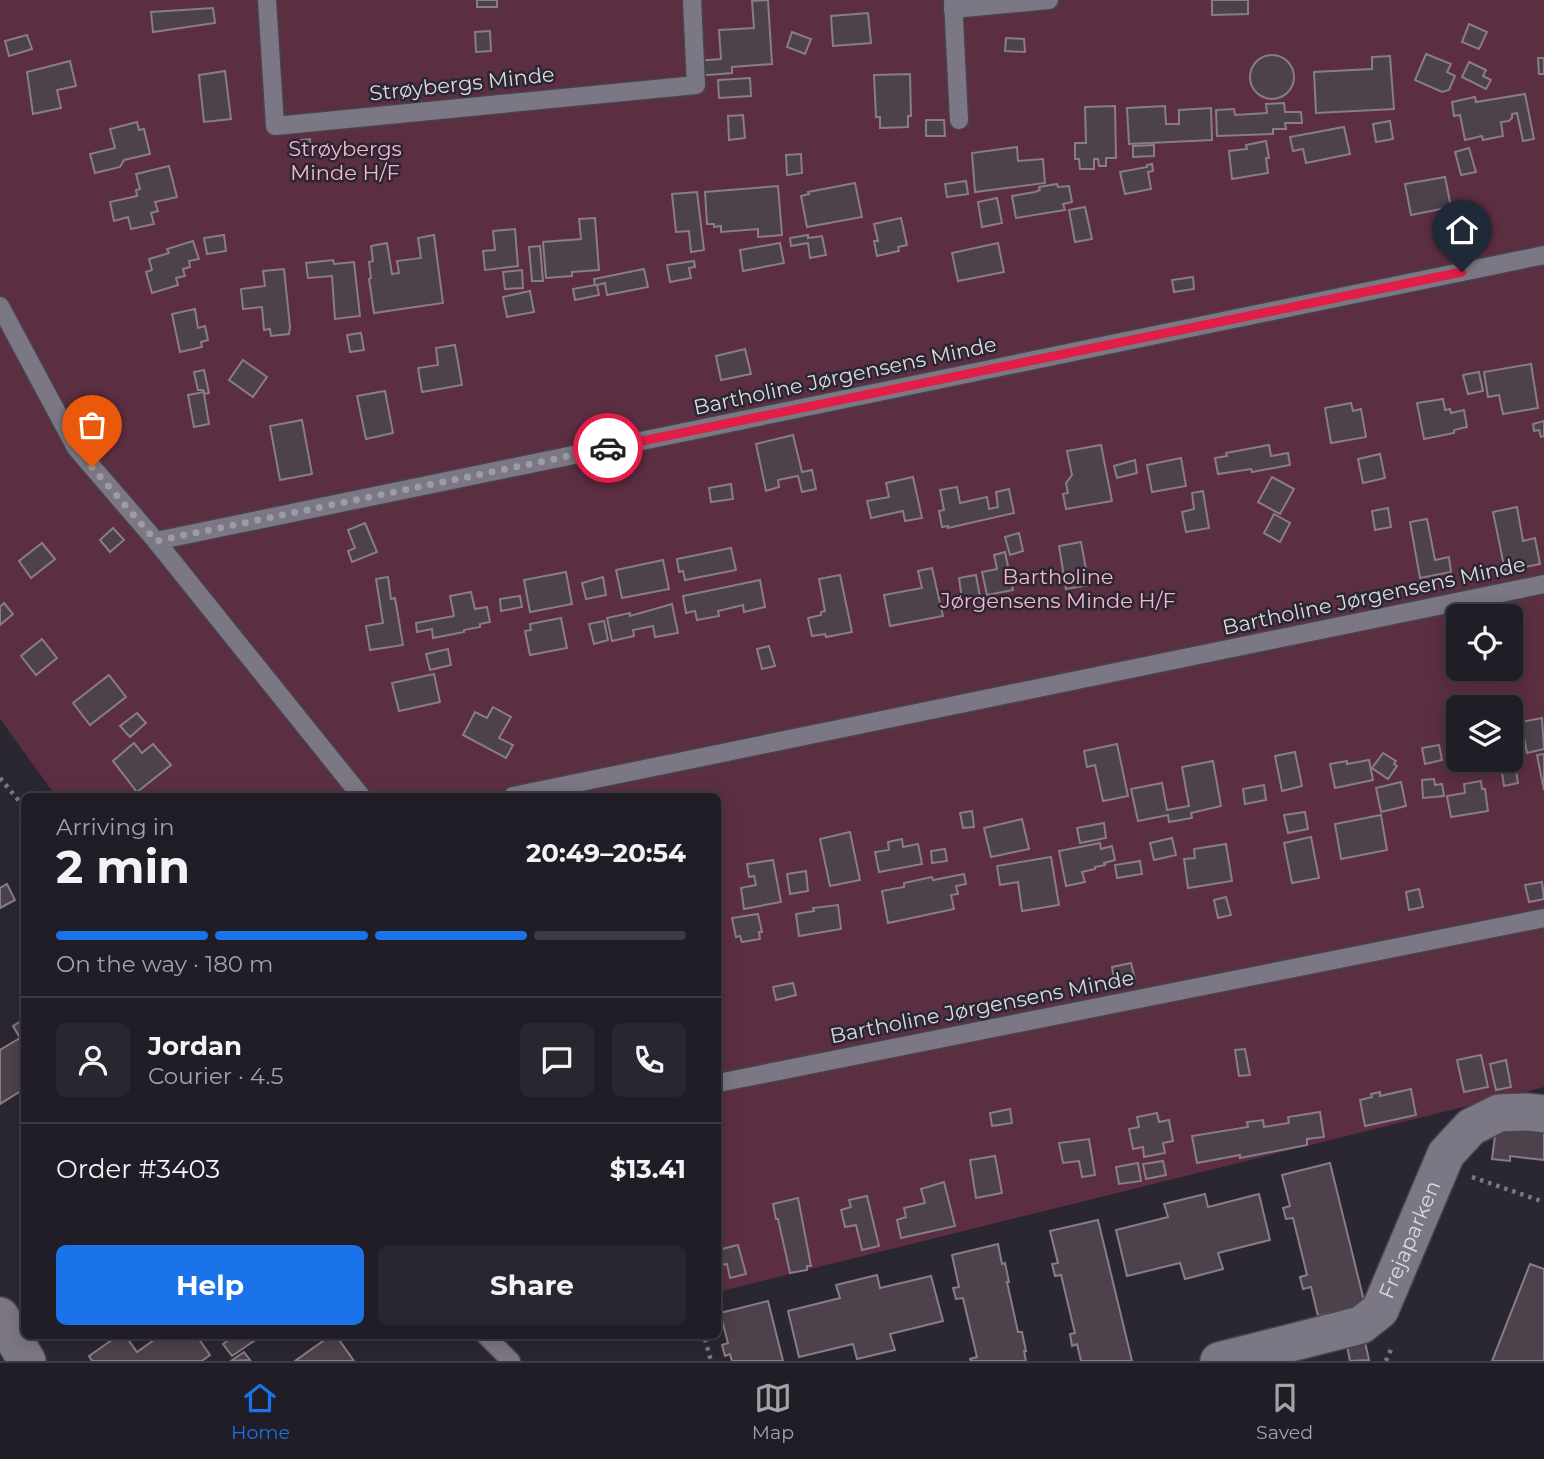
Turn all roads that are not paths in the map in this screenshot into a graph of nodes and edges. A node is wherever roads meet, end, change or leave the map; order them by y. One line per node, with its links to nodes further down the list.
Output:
1 (267, 0): 2 (lane, Strøybergs Minde)
2 (692, 0)
3 (1049, 0): 4 (lane)
4 (953, 4): 5 (lane)
5 (959, 120)
6 (1544, 255): 8 (lane, Bartholine Jørgensens Minde)
7 (0, 306): 8 (lane)
8 (156, 541): 10 (lane)
9 (1544, 584): 11 (lane, Bartholine Jørgensens Minde)
10 (359, 793)
11 (528, 793)
12 (1544, 918): 13 (lane, Bartholine Jørgensens Minde)
13 (721, 1082)
14 (1544, 1114): 19 (street, Frejaparken)
15 (0, 1316): 17 (street)
16 (489, 1339): 18 (lane)
17 (16, 1357)
18 (511, 1361)
19 (1219, 1361)

